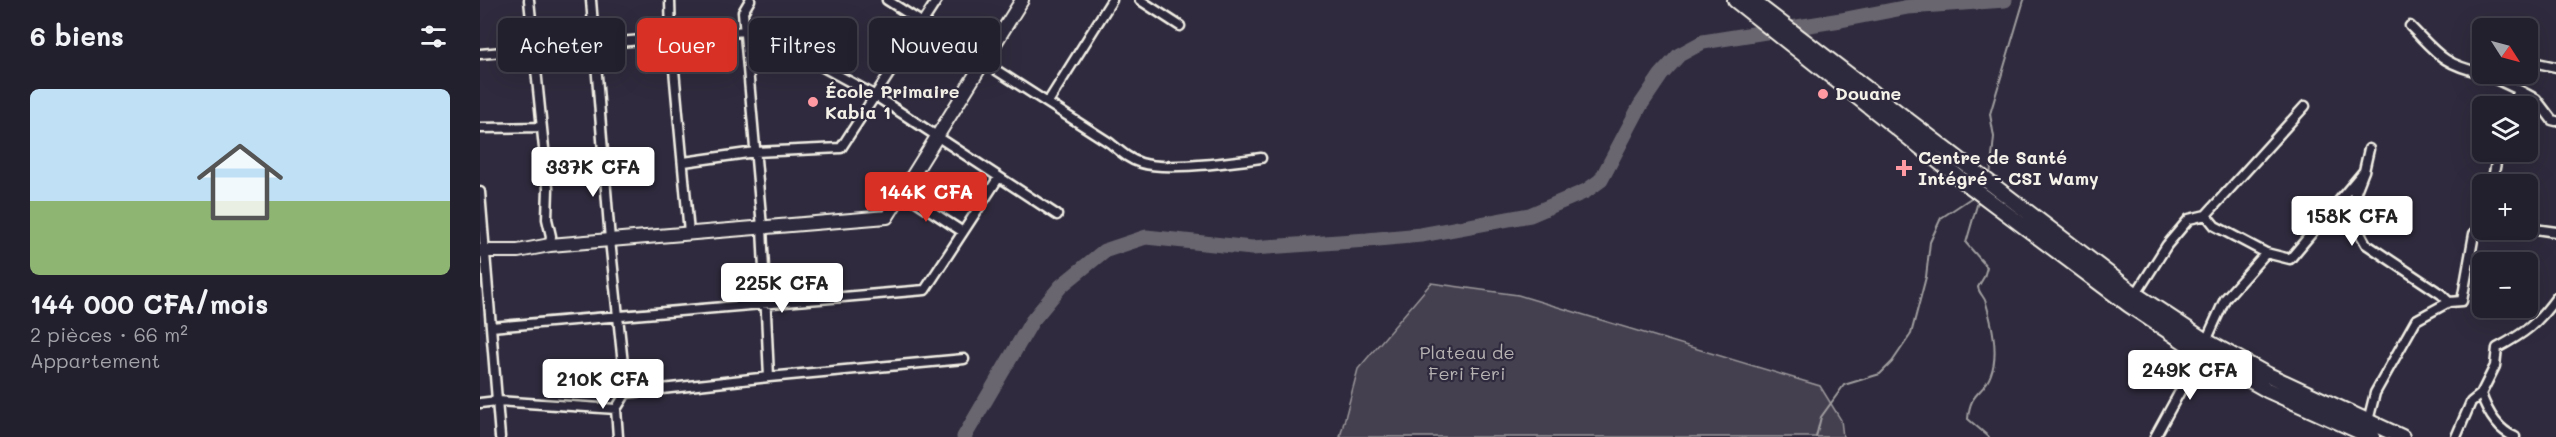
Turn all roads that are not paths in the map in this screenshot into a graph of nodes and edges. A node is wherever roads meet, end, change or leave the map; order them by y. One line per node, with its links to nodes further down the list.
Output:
1 (529, 0): 13 (street)
2 (591, 0): 14 (street)
3 (670, 0): 15 (street)
4 (750, 0): 20 (street)
5 (887, 0): 16 (street)
6 (937, 0): 17 (street)
7 (1022, 0): 22 (street)
8 (1112, 0): 38 (street)
9 (1140, 0): 18 (street)
10 (1736, 0): 12 (main road)
11 (1752, 0): 12 (main road)
12 (1766, 17): 65 (main road)
13 (531, 18)
14 (593, 18)
15 (670, 18)
16 (916, 18)
17 (925, 18)
18 (1180, 26)
19 (2410, 26): 27 (street)
20 (745, 31): 21 (street); 36 (street); 45 (street)
21 (737, 32)
22 (1000, 36)
23 (498, 52): 24 (street)
24 (480, 54)
25 (2538, 63): 26 (street)
26 (2556, 67)
27 (2472, 70)
28 (1000, 71): 38 (street)
29 (536, 72): 41 (street)
30 (597, 72): 59 (street)
31 (675, 72): 47 (street)
32 (889, 72): 36 (street)
33 (978, 72): 43 (street)
34 (2506, 84): 35 (street)
35 (2519, 90): 37 (street); 40 (street)
36 (874, 95): 43 (street); 45 (street)
37 (2517, 96)
38 (1048, 102): 46 (street)
39 (2305, 106): 52 (street)
40 (2556, 121)
41 (541, 127): 42 (street); 61 (street)
42 (480, 128)
43 (938, 136): 49 (street); 51 (street)
44 (2369, 149): 48 (street)
45 (755, 152): 47 (street); 54 (street)
46 (1261, 158)
47 (684, 162): 58 (street)
48 (2364, 171): 63 (street); 67 (street)
49 (999, 177): 53 (street); 56 (street)
50 (480, 192): 62 (street)
51 (902, 192): 54 (street); 56 (street)
52 (2206, 214): 63 (street); 65 (street)
53 (1057, 215)
54 (762, 227): 58 (street); 66 (street)
55 (2538, 229): 57 (street)
56 (963, 232): 66 (street)
57 (2556, 232)
58 (689, 233): 59 (street)
59 (610, 240): 61 (street); 68 (street)
60 (2473, 240): 67 (street)
61 (549, 245): 62 (street)
62 (482, 251): 69 (street)
63 (2266, 253): 70 (street)
64 (2556, 298): 74 (street)
65 (2132, 299): 70 (main road)
66 (766, 302): 68 (street); 72 (street)
67 (2449, 302): 78 (street)
68 (618, 316): 69 (street); 73 (street)
69 (491, 327): 75 (street)
70 (2204, 347): 78 (main road); 81 (street)
71 (964, 359): 72 (street)
72 (769, 376): 73 (street)
73 (626, 393): 77 (street)
74 (2481, 394): 83 (street); 84 (street)
75 (497, 401): 76 (street); 77 (street); 79 (street)
76 (480, 403)
77 (616, 409): 80 (street)
78 (2368, 431): 82 (main road)
79 (500, 437)
80 (618, 437)
81 (2155, 437)
82 (2402, 437)
83 (2456, 437)
84 (2515, 437)

